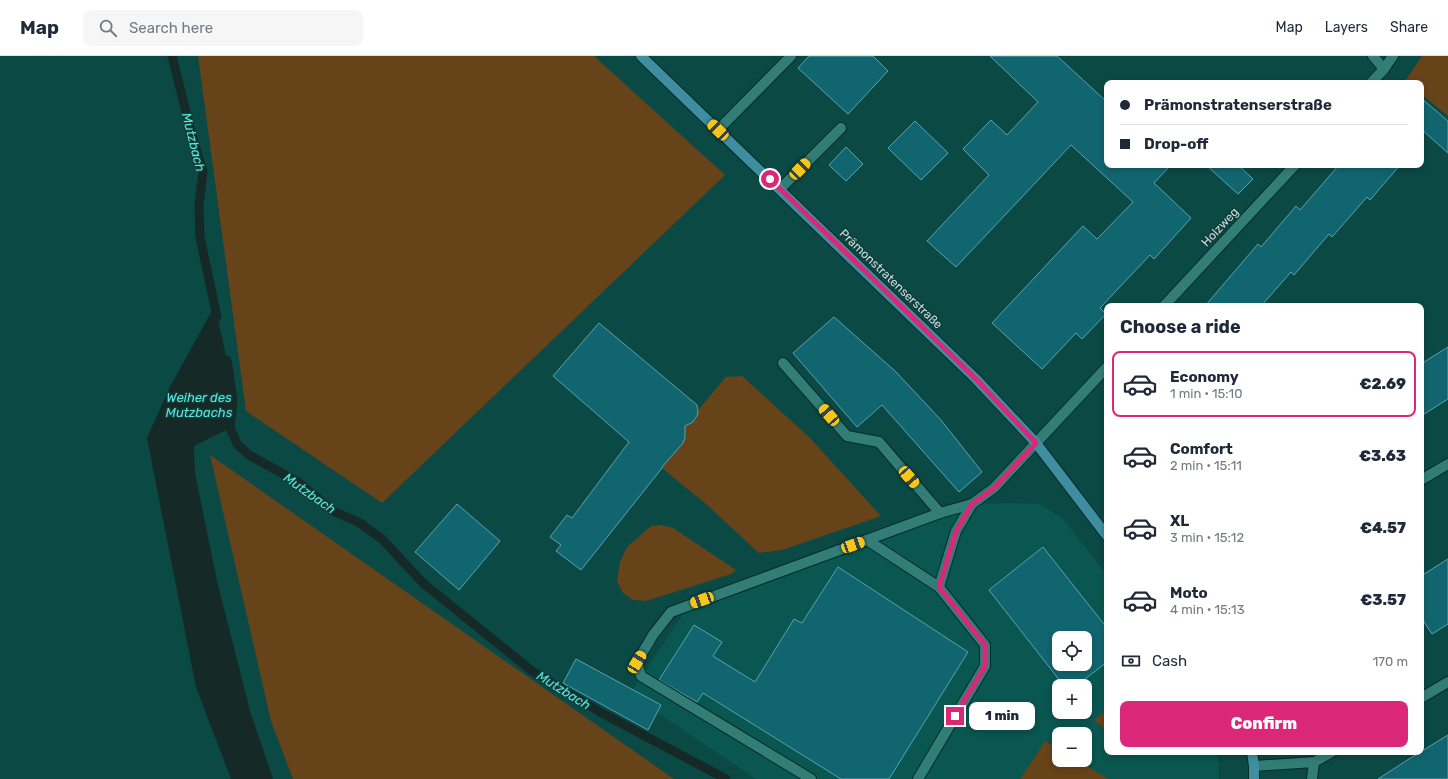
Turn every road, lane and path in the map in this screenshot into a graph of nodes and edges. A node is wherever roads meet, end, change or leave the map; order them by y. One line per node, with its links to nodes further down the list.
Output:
1 (642, 56): 8 (main road, Prämonstratenserstraße)
2 (791, 56): 8 (street)
3 (1374, 56): 5 (street)
4 (1393, 56): 5 (street)
5 (1384, 69): 6 (street)
6 (1374, 80)
7 (841, 128): 10 (street)
8 (718, 130): 10 (main road, Prämonstratenserstraße)
9 (1292, 168): 11 (street, Holzweg)
10 (780, 189): 14 (main road, Prämonstratenserstraße)
11 (1167, 303)
12 (783, 363): 18 (street)
13 (1104, 370): 14 (street)
14 (1036, 443): 17 (street); 19 (main road, Prämonstratenserstraße)
15 (1448, 464): 16 (street)
16 (1424, 478)
17 (972, 504): 18 (street); 21 (street)
18 (940, 513): 20 (street)
19 (1104, 532)
20 (867, 540): 21 (street); 28 (street)
21 (939, 587): 29 (street)
22 (1448, 682): 23 (street)
23 (1424, 696)
24 (1252, 755): 27 (main road)
25 (1327, 755): 26 (street)
26 (1314, 762): 27 (street); 31 (street)
27 (1254, 766): 30 (main road)
28 (811, 779)
29 (918, 779)
30 (1254, 779)
31 (1312, 779)

